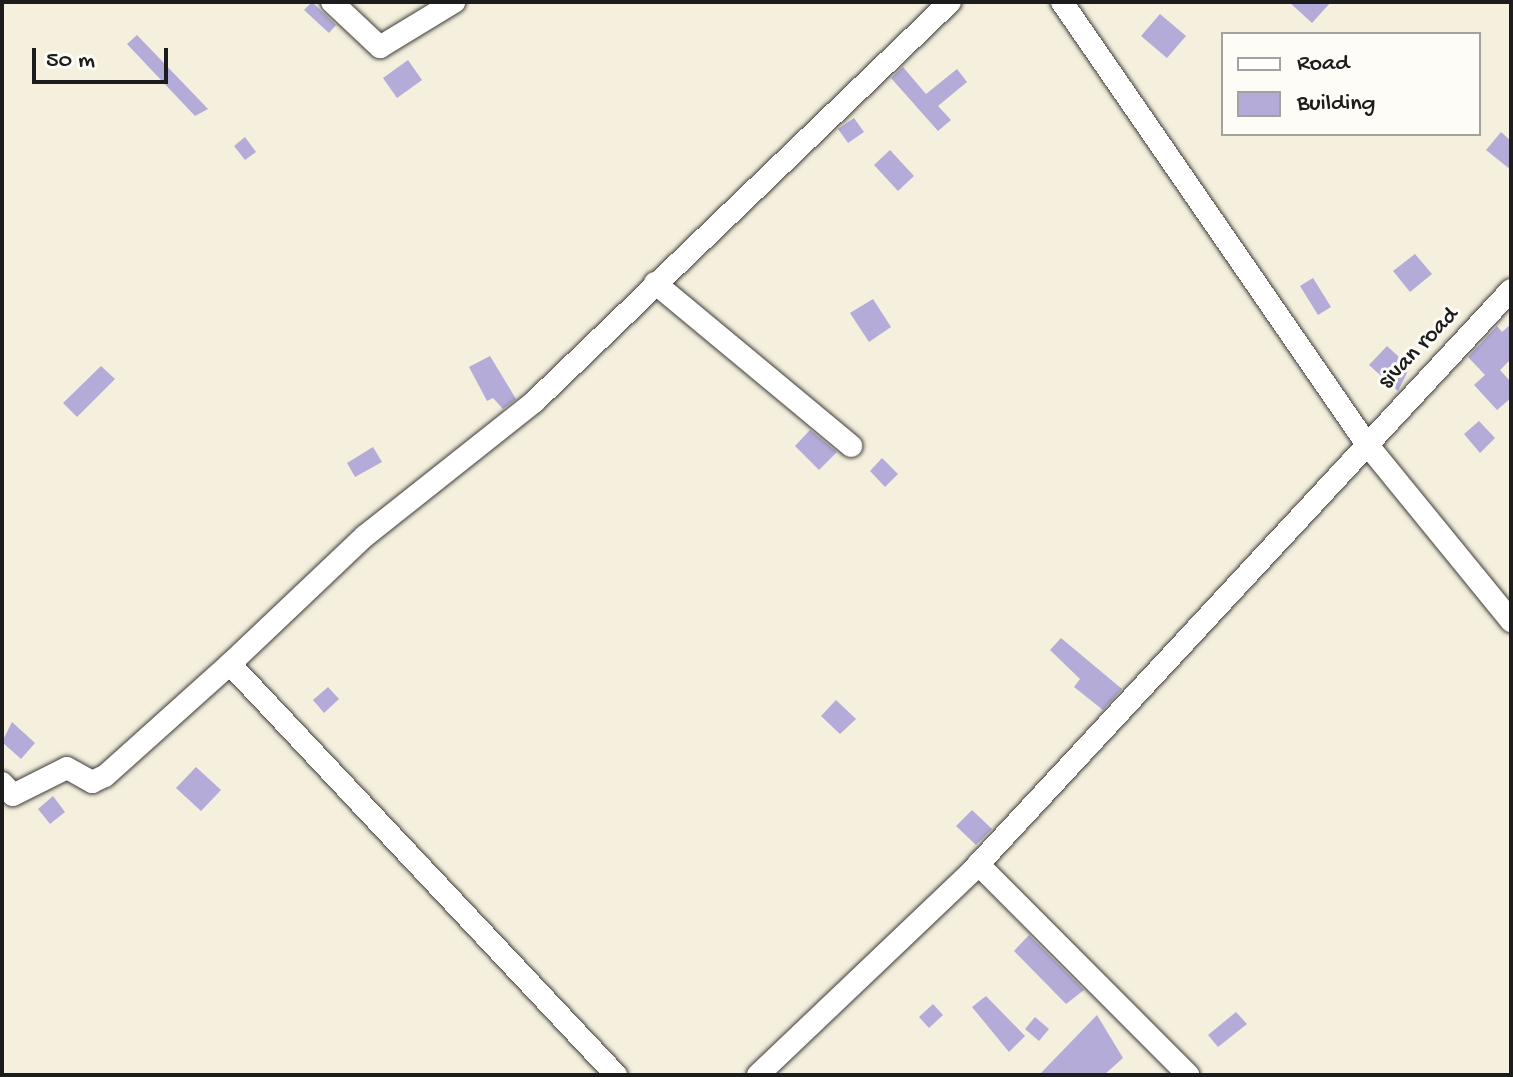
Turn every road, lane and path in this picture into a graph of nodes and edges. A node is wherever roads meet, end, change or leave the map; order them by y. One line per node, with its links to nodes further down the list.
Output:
1 (332, 2): 2 (street)
2 (454, 2)
3 (950, 2): 5 (street)
4 (1062, 2): 7 (street)
5 (655, 283): 8 (street); 10 (street)
6 (1511, 290): 7 (street, sivan road)
7 (1366, 443): 9 (street); 12 (street, sivan road)
8 (851, 446)
9 (1511, 621)
10 (230, 664): 11 (street); 13 (street)
11 (2, 783)
12 (978, 864): 14 (street, sivan road); 15 (street)
13 (616, 1075)
14 (758, 1075)
15 (1188, 1075)

